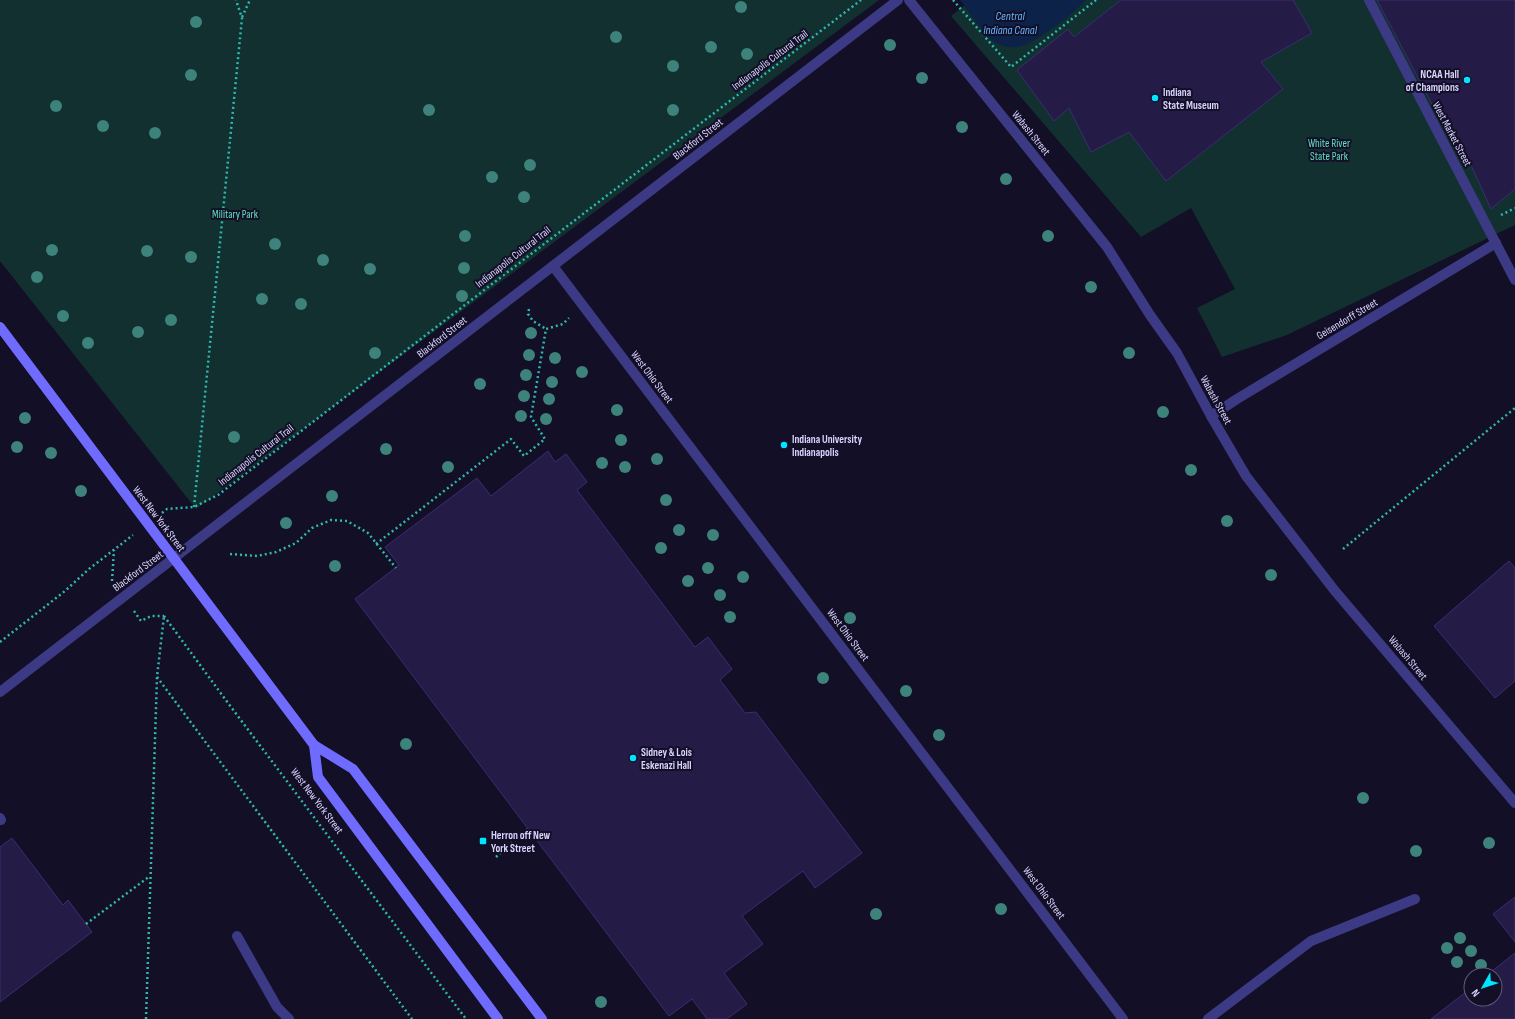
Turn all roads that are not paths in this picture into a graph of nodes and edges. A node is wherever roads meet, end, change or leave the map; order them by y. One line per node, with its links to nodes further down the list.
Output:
1 (898, 0): 5 (street, Blackford Street)
2 (909, 0): 8 (street, Wabash Street)
3 (1369, 0): 4 (street, West Market Street)
4 (1496, 243): 6 (street, West Market Street); 8 (street, Geisendorff Street)
5 (553, 266): 9 (street, Blackford Street); 18 (street, West Ohio Street)
6 (1515, 280)
7 (0, 327): 9 (main road, West New York Street)
8 (1211, 416): 12 (street, Wabash Street)
9 (174, 559): 10 (street, Blackford Street); 11 (main road, West New York Street)
10 (0, 692)
11 (314, 745): 16 (main road, West New York Street); 17 (main road, West New York Street)
12 (1515, 803)
13 (1415, 899): 19 (street)
14 (237, 936): 15 (street)
15 (289, 1019)
16 (498, 1019)
17 (542, 1019)
18 (1122, 1019)
19 (1208, 1019)

